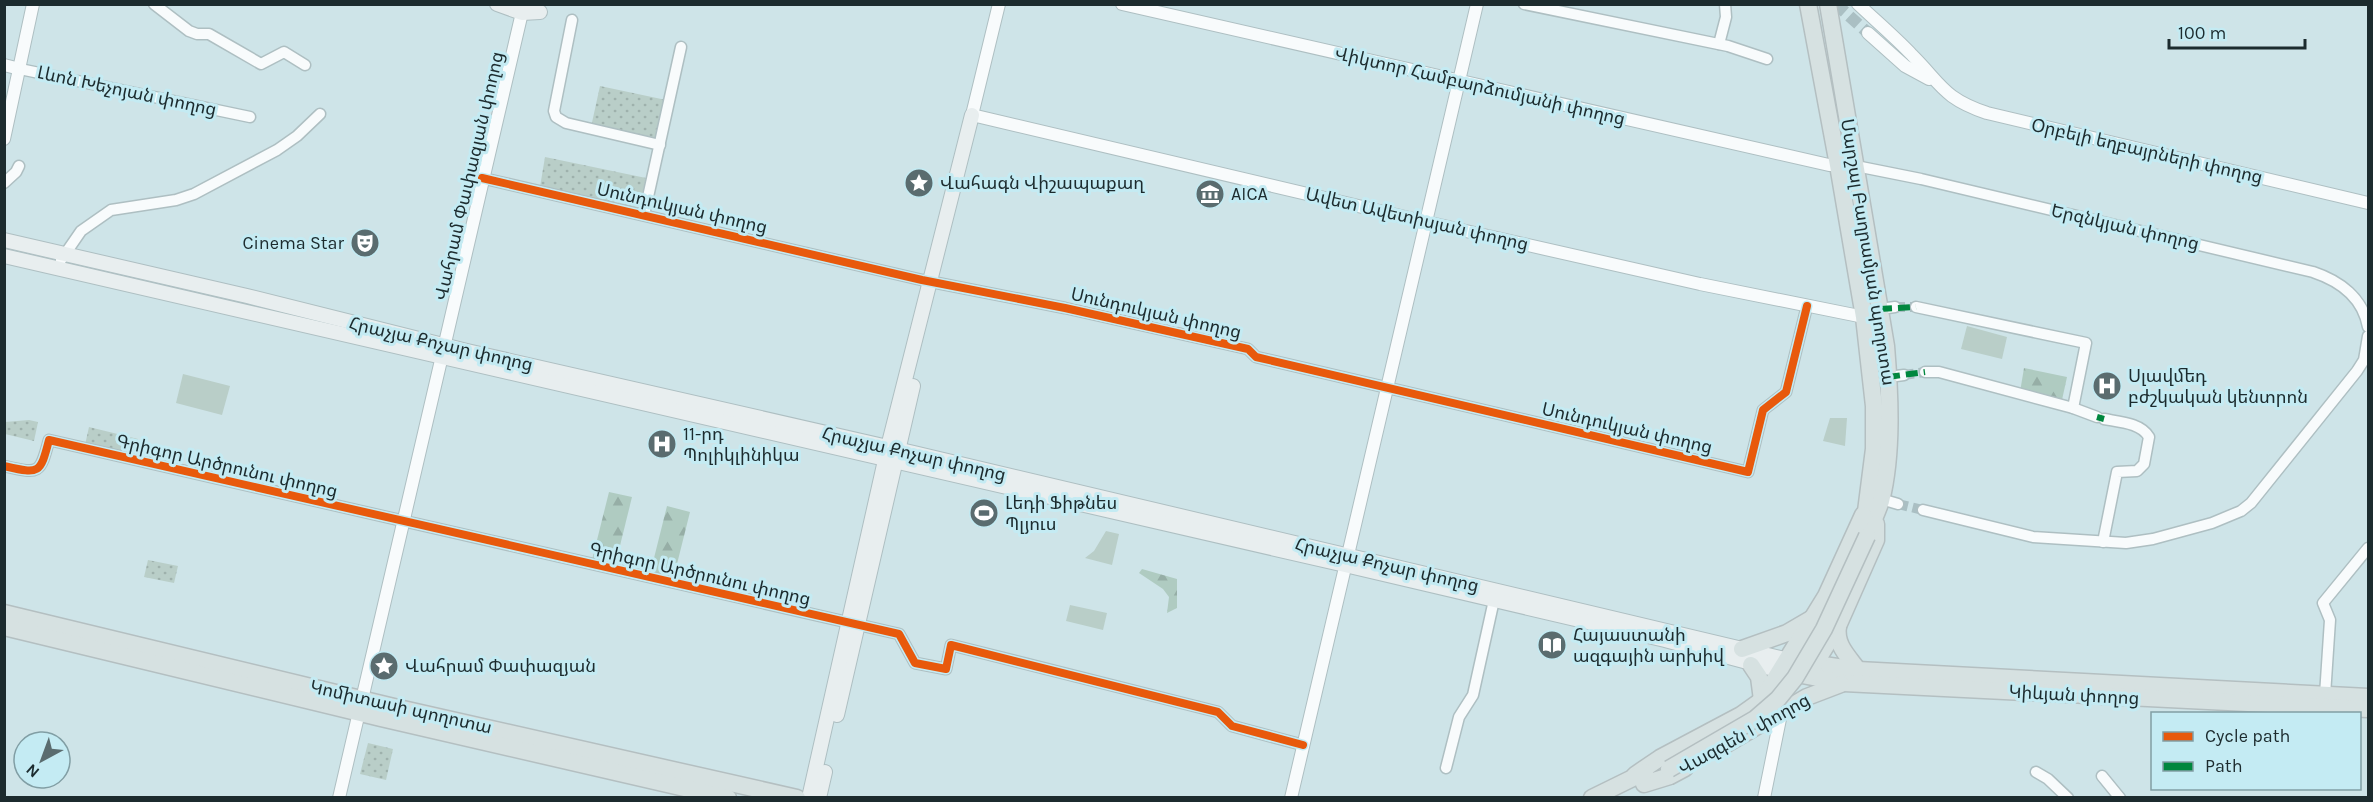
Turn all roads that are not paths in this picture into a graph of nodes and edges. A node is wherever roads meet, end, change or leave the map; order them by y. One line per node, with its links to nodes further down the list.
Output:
1 (33, 4): 20 (street)
2 (154, 4): 18 (street)
3 (497, 4): 12 (main road)
4 (999, 4): 24 (street)
5 (1122, 4): 21 (street, Վիկտոր Համբարձումյանի փողոց)
6 (1477, 4): 21 (street)
7 (1524, 4): 15 (street)
8 (1725, 4): 15 (street)
9 (1808, 4): 28 (main road, Մարշալ Բաղրամյան պողոտա)
10 (1828, 4): 30 (main road, Մարշալ Բաղրամյան պողոտա)
11 (1858, 4): 22 (street, Օրբելի եղբայրների փողոց)
12 (526, 7): 31 (street, Վահրամ Փափազյան փողոց)
13 (572, 20): 27 (street)
14 (1868, 33): 22 (street, Օրբելի եղբայրների փողոց)
15 (1719, 44): 17 (street)
16 (681, 47): 27 (street)
17 (1767, 59)
18 (305, 64)
19 (4, 65): 20 (street, Լևոն Խեչոյան փողոց)
20 (20, 69): 25 (street, Լևոն Խեչոյան փողոց); 26 (street)
21 (1459, 81): 28 (street, Վիկտոր Համբարձումյանի փողոց); 35 (street)
22 (1934, 81): 33 (street, Օրբելի եղբայրների փողոց)
23 (320, 114): 37 (street)
24 (972, 115): 35 (street, Ավետ Ավետիսյան փողոց); 40 (main road)
25 (249, 117)
26 (4, 139)
27 (660, 145): 34 (street)
28 (1839, 165): 30 (street, Վիկտոր Համբարձումյանի փողոց); 43 (main road, Մարշալ Բաղրամյան պողոտա)
29 (19, 166): 32 (street)
30 (1856, 166): 44 (street, Երզնկյան փողոց); 53 (main road, Մարշալ Բաղրամյան պողոտա)
31 (482, 178): 34 (street, Սունդուկյան փողոց); 46 (street, Վահրամ Փափազյան փողոց)
32 (4, 183)
33 (2368, 203)
34 (644, 215): 40 (street, Սունդուկյան փողոց)
35 (1426, 222): 41 (street, Ավետ Ավետիսյան փողոց); 48 (street)
36 (4, 240): 37 (main road, Հրաչյա Քոչար փողոց)
37 (63, 254): 39 (street); 46 (main road, Հրաչյա Քոչար փողոց)
38 (4, 256): 39 (main road, Հրաչյա Քոչար փողոց)
39 (58, 268): 46 (main road, Հրաչյա Քոչար փողոց)
40 (934, 282): 48 (street, Սունդուկյան փողոց); 50 (main road)
41 (1807, 306): 43 (street, Ավետ Ավետիսյան փողոց); 48 (street, Սունդուկյան փողոց)
42 (1916, 307): 49 (street)
43 (1864, 317): 53 (main road, Մարշալ Բաղրամյան պողոտա)
44 (2368, 327)
45 (2368, 336): 56 (street)
46 (443, 351): 50 (main road, Հրաչյա Քոչար փողոց); 55 (street, Վահրամ Փափազյան փողոց)
47 (1925, 372): 49 (street)
48 (1387, 388): 58 (street)
49 (2073, 408): 56 (street)
50 (892, 454): 58 (main road, Հրաչյա Քոչար փողոց); 62 (main road)
51 (4, 466): 55 (street, Գրիգոր Արծրունու փողոց)
52 (1898, 504): 53 (street)
53 (1874, 508): 61 (main road); 63 (main road); 67 (main road, Մարշալ Բաղրամյան պողոտա, bridge)
54 (1923, 510): 56 (street)
55 (402, 522): 62 (street, Գրիգոր Արծրունու փողոց); 74 (street, Վահրամ Փափազյան փողոց)
56 (2103, 542)
57 (2368, 548): 71 (street)
58 (1346, 560): 59 (main road, Հրաչյա Քոչար փողոց); 65 (main road, Հրաչյա Քոչար փողոց); 77 (street)
59 (1494, 600): 66 (main road, Հրաչյա Քոչար փողոց); 78 (street)
60 (4, 614): 74 (main road, Կոմիտասի պողոտա)
61 (1814, 617): 63 (main road); 65 (main road); 67 (main road)
62 (853, 624): 77 (street, Գրիգոր Արծրունու փողոց); 85 (main road); 86 (main road)
63 (1838, 626): 67 (main road); 68 (main road)
64 (4, 627): 74 (main road, Կոմիտասի պողոտա)
65 (1742, 649): 67 (main road, Հրաչյա Քոչար փողոց)
66 (1751, 665): 67 (main road, Հրաչյա Քոչար փողոց); 73 (main road)
67 (1799, 666): 68 (main road, Կիևյան փողոց); 69 (main road, Կիևյան փողոց); 73 (main road); 81 (main road, Վազգեն I փողոց, bridge)
68 (1858, 670): 70 (main road, Կիևյան փողոց)
69 (1844, 683): 70 (main road, Կիևյան փողոց); 76 (main road, Վազգեն I փողոց)
70 (2066, 688): 71 (main road, Կիևյան փողոց); 75 (main road, Կիևյան փողոց)
71 (2325, 695): 72 (main road, Կիևյան փողոց)
72 (2368, 697)
73 (1762, 700): 76 (main road); 81 (main road, Վազգեն I փողոց)
74 (361, 705): 82 (street, Վահրամ Փափազյան փողոց); 83 (main road, Կոմիտասի պողոտա); 84 (main road, Կոմիտասի պողոտա)
75 (2368, 710)
76 (1781, 714): 81 (main road, Վազգեն I փողոց); 90 (street)
77 (1303, 745): 87 (street)
78 (1446, 768)
79 (2036, 772): 91 (street)
80 (2102, 776): 92 (street)
81 (1640, 779): 88 (main road, Վազգեն I փողոց); 89 (main road, Վազգեն I փողոց)
82 (339, 798)
83 (728, 798)
84 (797, 798)
85 (809, 798)
86 (819, 798)
87 (1291, 798)
88 (1592, 798)
89 (1617, 798)
90 (1764, 798)
91 (2068, 798)
92 (2120, 798)

